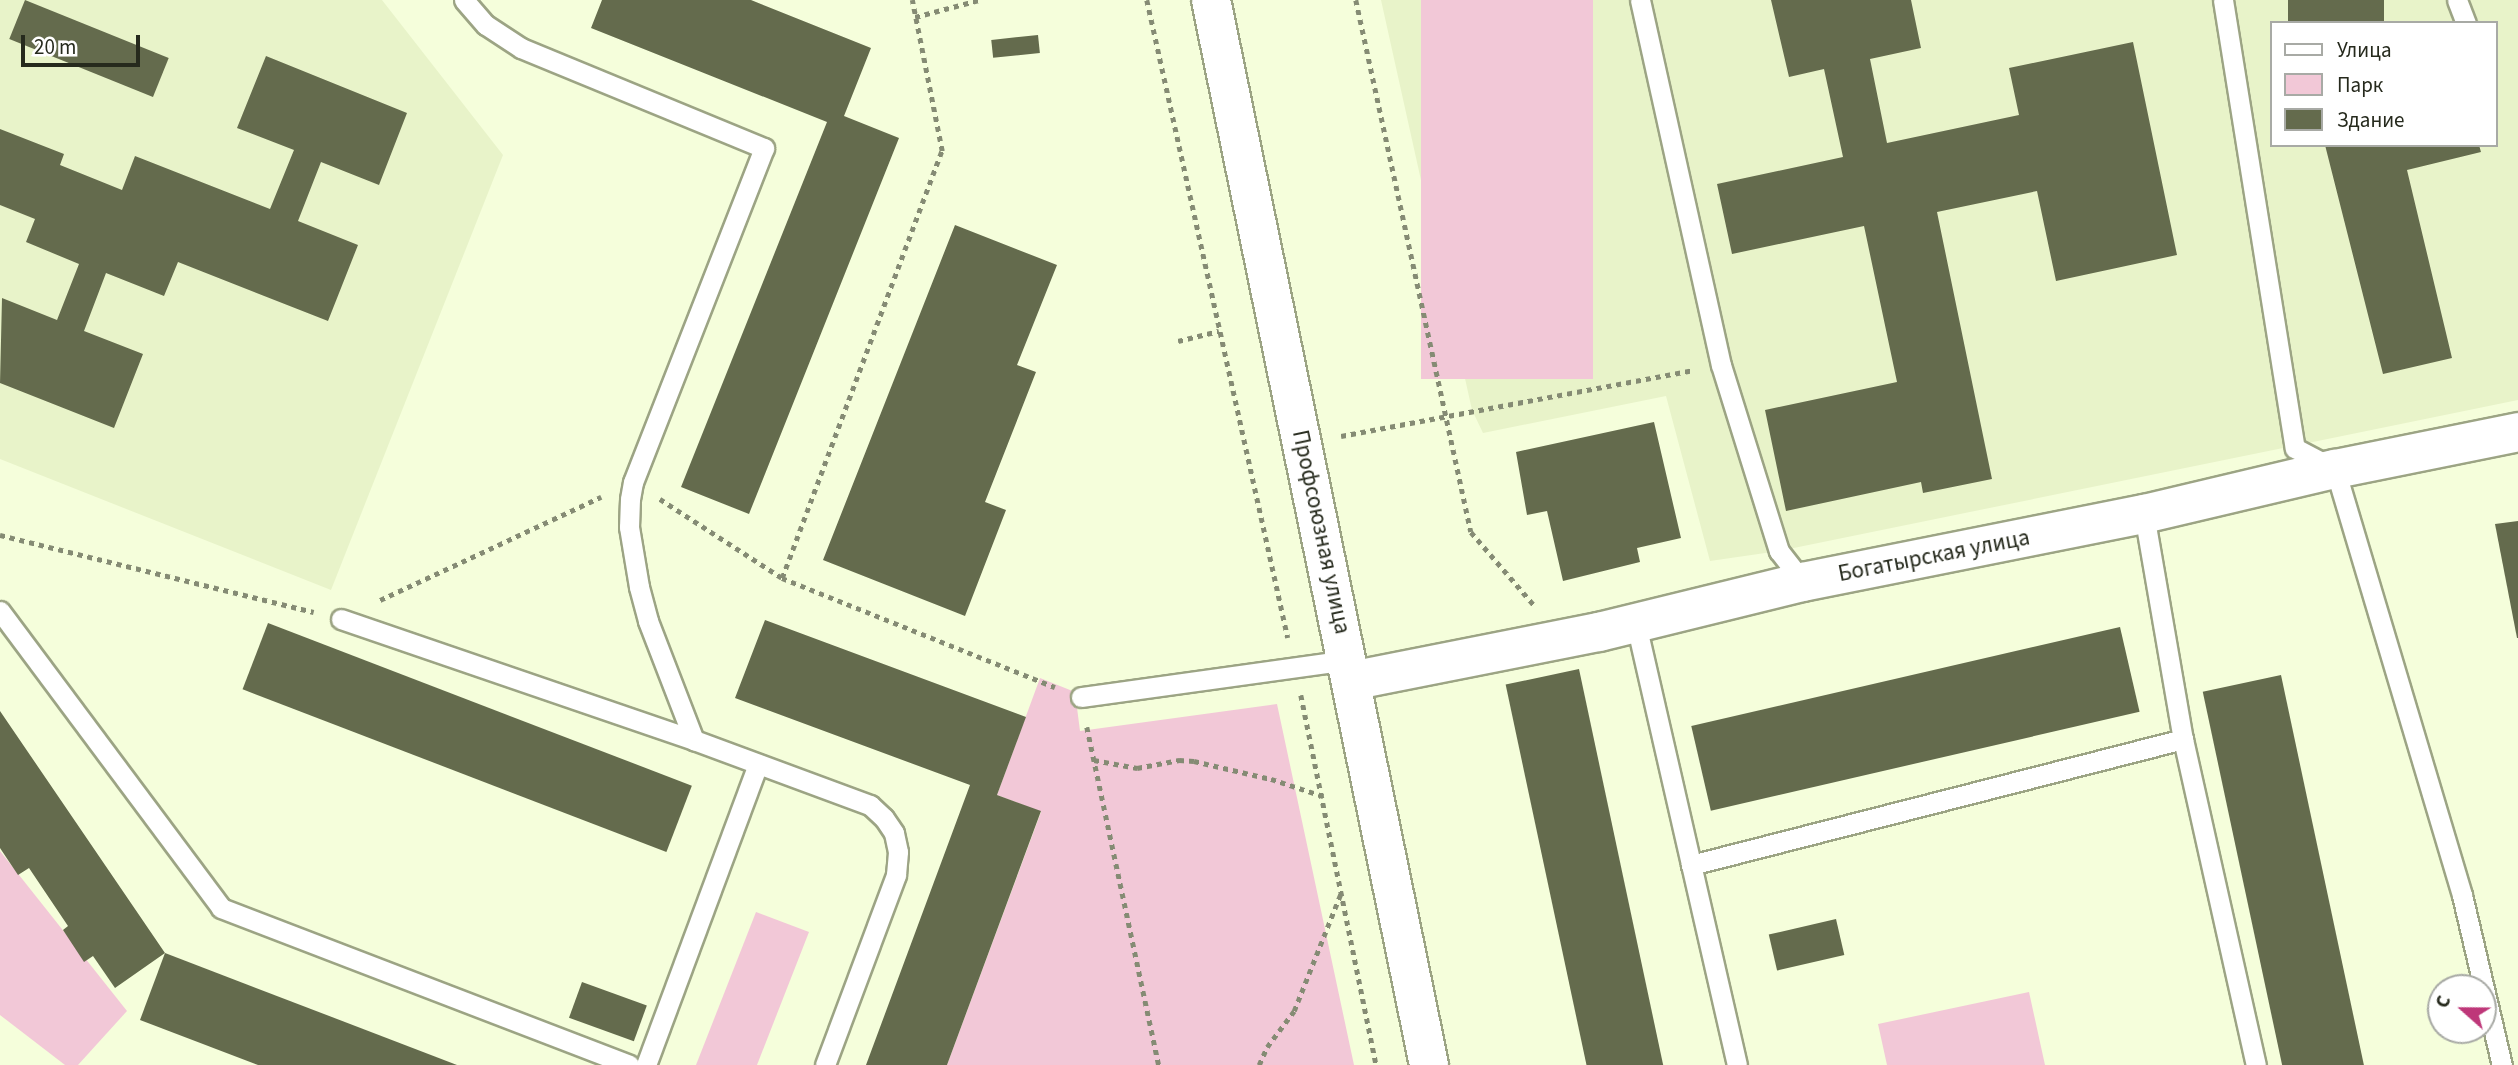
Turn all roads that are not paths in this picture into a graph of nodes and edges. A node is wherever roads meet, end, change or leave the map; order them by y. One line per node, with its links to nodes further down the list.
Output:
1 (464, 0): 17 (lane)
2 (1211, 0): 14 (street, Профсоюзная улица)
3 (1640, 0): 10 (lane)
4 (2223, 0): 8 (lane)
5 (2457, 0): 6 (lane)
6 (2465, 21)
7 (2518, 432): 8 (street, Богатырская улица)
8 (2335, 469): 9 (street, Богатырская улица); 26 (lane)
9 (2144, 514): 10 (street, Богатырская улица); 16 (lane)
10 (1803, 582): 13 (street, Богатырская улица)
11 (0, 611): 20 (lane)
12 (341, 619): 17 (lane)
13 (1636, 624): 14 (street, Богатырская улица); 19 (lane)
14 (1349, 671): 15 (lane); 23 (street, Профсоюзная улица)
15 (1081, 698)
16 (2183, 739): 19 (lane); 25 (lane)
17 (694, 740): 18 (lane)
18 (758, 764): 21 (lane); 22 (lane)
19 (1691, 865): 24 (lane)
20 (629, 1065)
21 (646, 1065)
22 (825, 1065)
23 (1429, 1065)
24 (1737, 1065)
25 (2256, 1065)
26 (2502, 1065)

